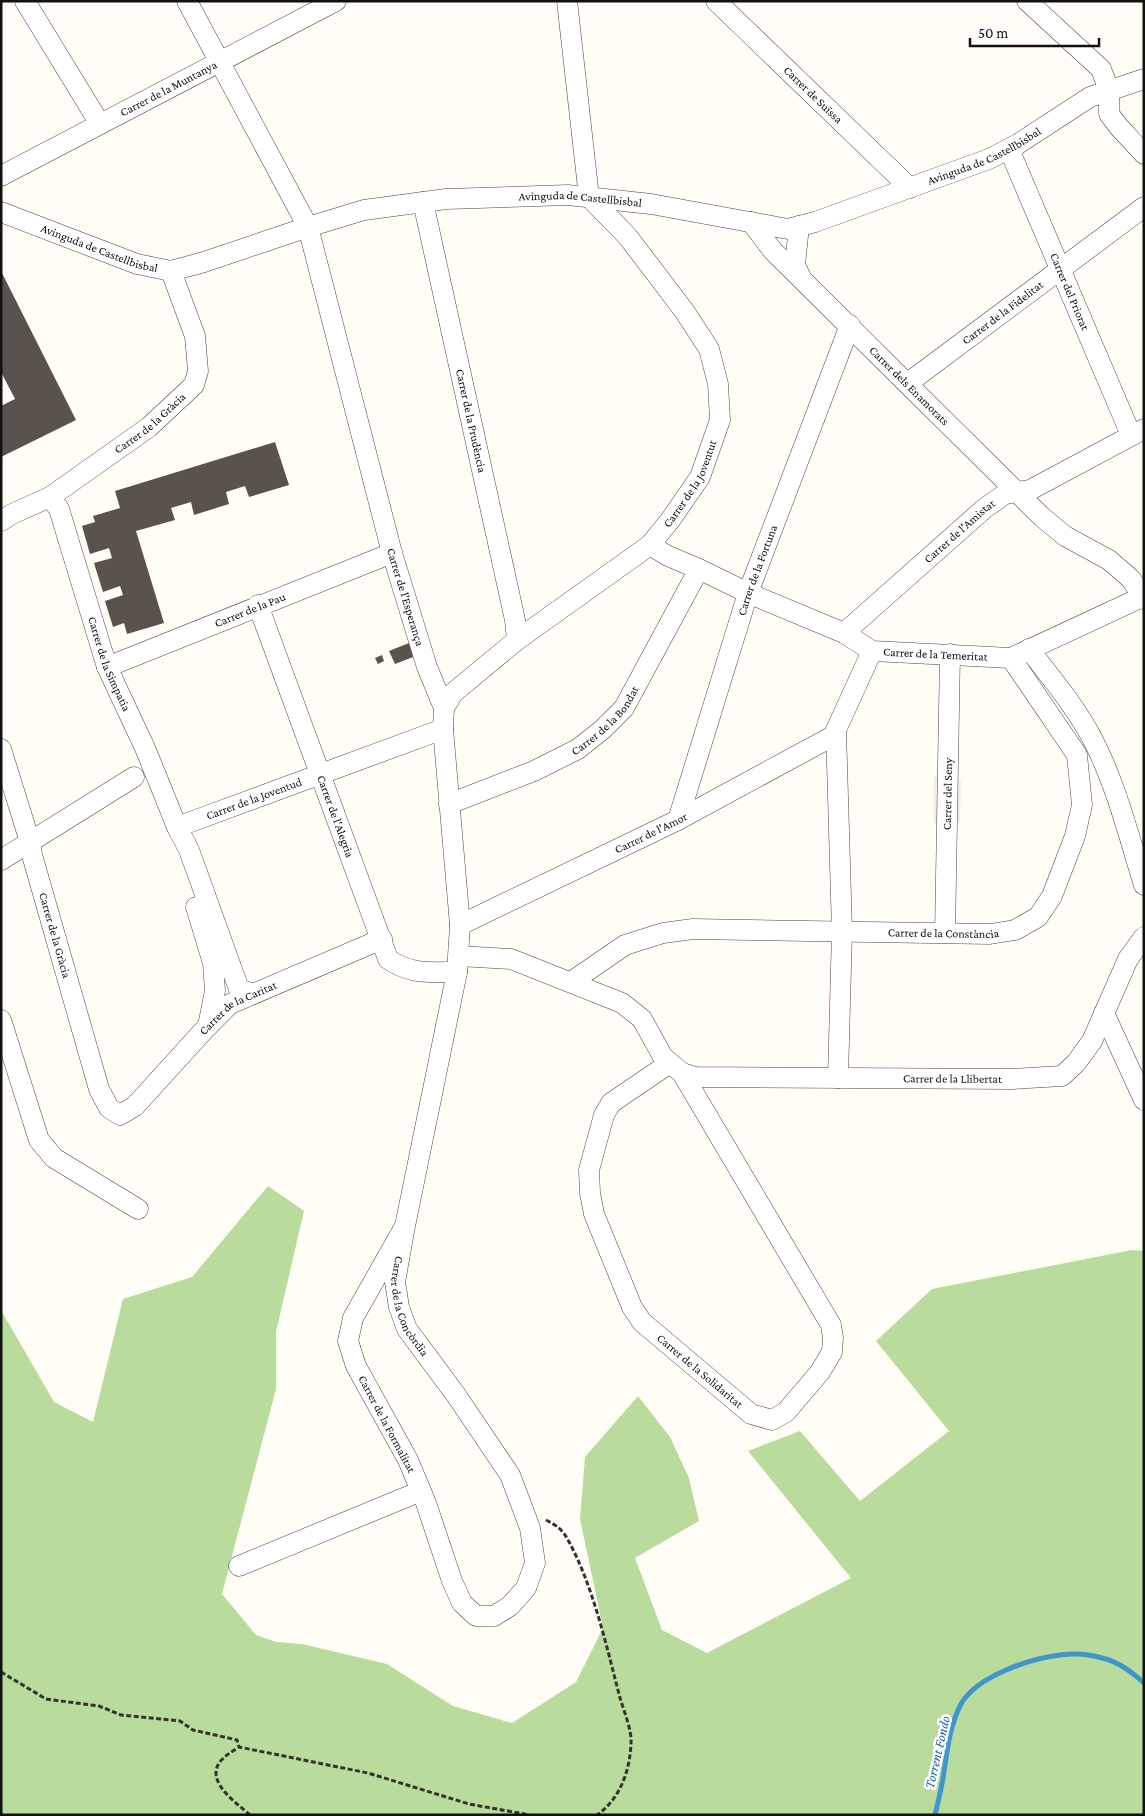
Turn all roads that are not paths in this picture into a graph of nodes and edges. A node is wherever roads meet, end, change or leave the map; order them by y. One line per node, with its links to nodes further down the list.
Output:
1 (25, 1): 11 (street)
2 (187, 1): 8 (street, Carrer de l'Esperança)
3 (336, 1): 7 (street, Carrer de la Muntanya)
4 (567, 1): 16 (street)
5 (716, 1): 15 (street, Carrer de Suïssa)
6 (1027, 1): 10 (street)
7 (312, 8): 8 (street, Carrer de la Muntanya)
8 (219, 62): 11 (street, Carrer de la Muntanya); 22 (street, Carrer de l'Esperança)
9 (1144, 79): 10 (street, Avinguda de Castellbisbal)
10 (1109, 90): 12 (street, Avinguda de Castellbisbal); 13 (street)
11 (100, 124): 14 (street, Carrer de la Muntanya)
12 (1009, 149): 15 (street, Avinguda de Castellbisbal); 23 (street, Carrer del Priorat)
13 (1144, 154)
14 (1, 176)
15 (910, 188): 21 (street, Avinguda de Castellbisbal)
16 (588, 197): 17 (street, Avinguda de Castellbisbal); 20 (street, Avinguda de Castellbisbal); 32 (street, Carrer de la Joventut)
17 (423, 202): 22 (street, Avinguda de Castellbisbal); 39 (street, Carrer de la Prudència)
18 (1144, 207): 23 (street, Carrer de la Fidelitat)
19 (1, 212): 24 (street, Avinguda de Castellbisbal)
20 (751, 222): 21 (street, Avinguda de Castellbisbal); 25 (street, Carrer dels Enamorats)
21 (799, 226): 25 (street)
22 (308, 227): 24 (street, Avinguda de Castellbisbal); 33 (street, Carrer de l'Esperança)
23 (1061, 270): 27 (street, Carrer de la Fidelitat); 28 (street, Carrer del Priorat)
24 (171, 271): 30 (street, Carrer de la Gràcia)
25 (802, 278): 26 (street, Carrer dels Enamorats)
26 (850, 325): 27 (street, Carrer dels Enamorats); 35 (street, Carrer de la Fortuna)
27 (908, 383): 29 (street, Carrer dels Enamorats)
28 (1138, 432): 29 (street, Carrer de l'Amistat)
29 (1018, 492): 36 (street, Carrer dels Enamorats); 38 (street, Carrer de l'Amistat)
30 (50, 497): 31 (street, Carrer de la Gràcia); 43 (street, Carrer de la Simpatia)
31 (1, 520)
32 (650, 545): 34 (street, Carrer de la Temeritat); 39 (street, Carrer de la Joventut)
33 (392, 553): 37 (street, Carrer de la Pau); 44 (street, Carrer de l'Esperança)
34 (699, 569): 35 (street, Carrer de la Temeritat); 50 (street, Carrer de la Bondat)
35 (748, 593): 38 (street, Carrer de la Temeritat); 51 (street, Carrer de la Fortuna)
36 (1143, 598): 42 (street, Carrer de la Temeritat)
37 (258, 605): 43 (street, Carrer de la Pau); 48 (street, Carrer de l'Alegria)
38 (844, 633): 40 (street, Carrer de la Temeritat)
39 (517, 640): 44 (street, Carrer de la Joventut)
40 (872, 651): 41 (street, Carrer de la Temeritat); 46 (street)
41 (950, 654): 42 (street, Carrer de la Temeritat); 58 (street, Carrer del Seny)
42 (1020, 654): 55 (street); 58 (street, Carrer de la Constància)
43 (107, 667): 52 (street, Carrer de la Simpatia)
44 (444, 708): 45 (street, Carrer de l'Esperança)
45 (443, 729): 48 (street, Carrer de la Joventud); 50 (street, Carrer de l'Esperança)
46 (836, 730): 51 (street, Carrer de l'Amor); 57 (street)
47 (1, 749): 53 (street, Carrer de la Gràcia)
48 (320, 773): 52 (street, Carrer de la Joventud); 60 (street, Carrer de l'Alegria)
49 (134, 776): 53 (street)
50 (449, 804): 56 (street, Carrer de l'Esperança)
51 (678, 820): 56 (street, Carrer de l'Amor)
52 (177, 827): 63 (street, Carrer de la Simpatia); 66 (street, Carrer de la Simpatia)
53 (30, 842): 54 (street); 70 (street, Carrer de la Gràcia)
54 (1, 860)
55 (1144, 885)
56 (460, 924): 61 (street, Carrer de l'Esperança)
57 (842, 931): 58 (street, Carrer de la Constància); 62 (street, Carrer de la Constància); 68 (street)
58 (945, 934)
59 (1144, 937): 64 (street, Carrer de la Llibertat)
60 (382, 939): 61 (street, Carrer de l'Alegria); 63 (street, Carrer de la Caritat)
61 (458, 964): 62 (street, Carrer de l'Alegria); 72 (street, Carrer de la Concòrdia)
62 (571, 982): 67 (street, Carrer de la Solidaritat)
63 (253, 994): 66 (street, Carrer de la Caritat)
64 (1104, 1013): 68 (street, Carrer de la Llibertat); 69 (street)
65 (1, 1020): 71 (street)
66 (208, 1026): 70 (street, Carrer de la Caritat)
67 (676, 1068): 67 (street, Carrer de la Solidaritat); 68 (street, Carrer de la Llibertat)
68 (838, 1078)
69 (1144, 1100)
70 (120, 1115)
71 (138, 1209)
72 (404, 1226): 73 (street, Carrer de la Formalitat); 75 (street, Carrer de la Concòrdia)
73 (421, 1491): 74 (street); 75 (street, Carrer de la Formalitat)
74 (239, 1566)
75 (510, 1606)

